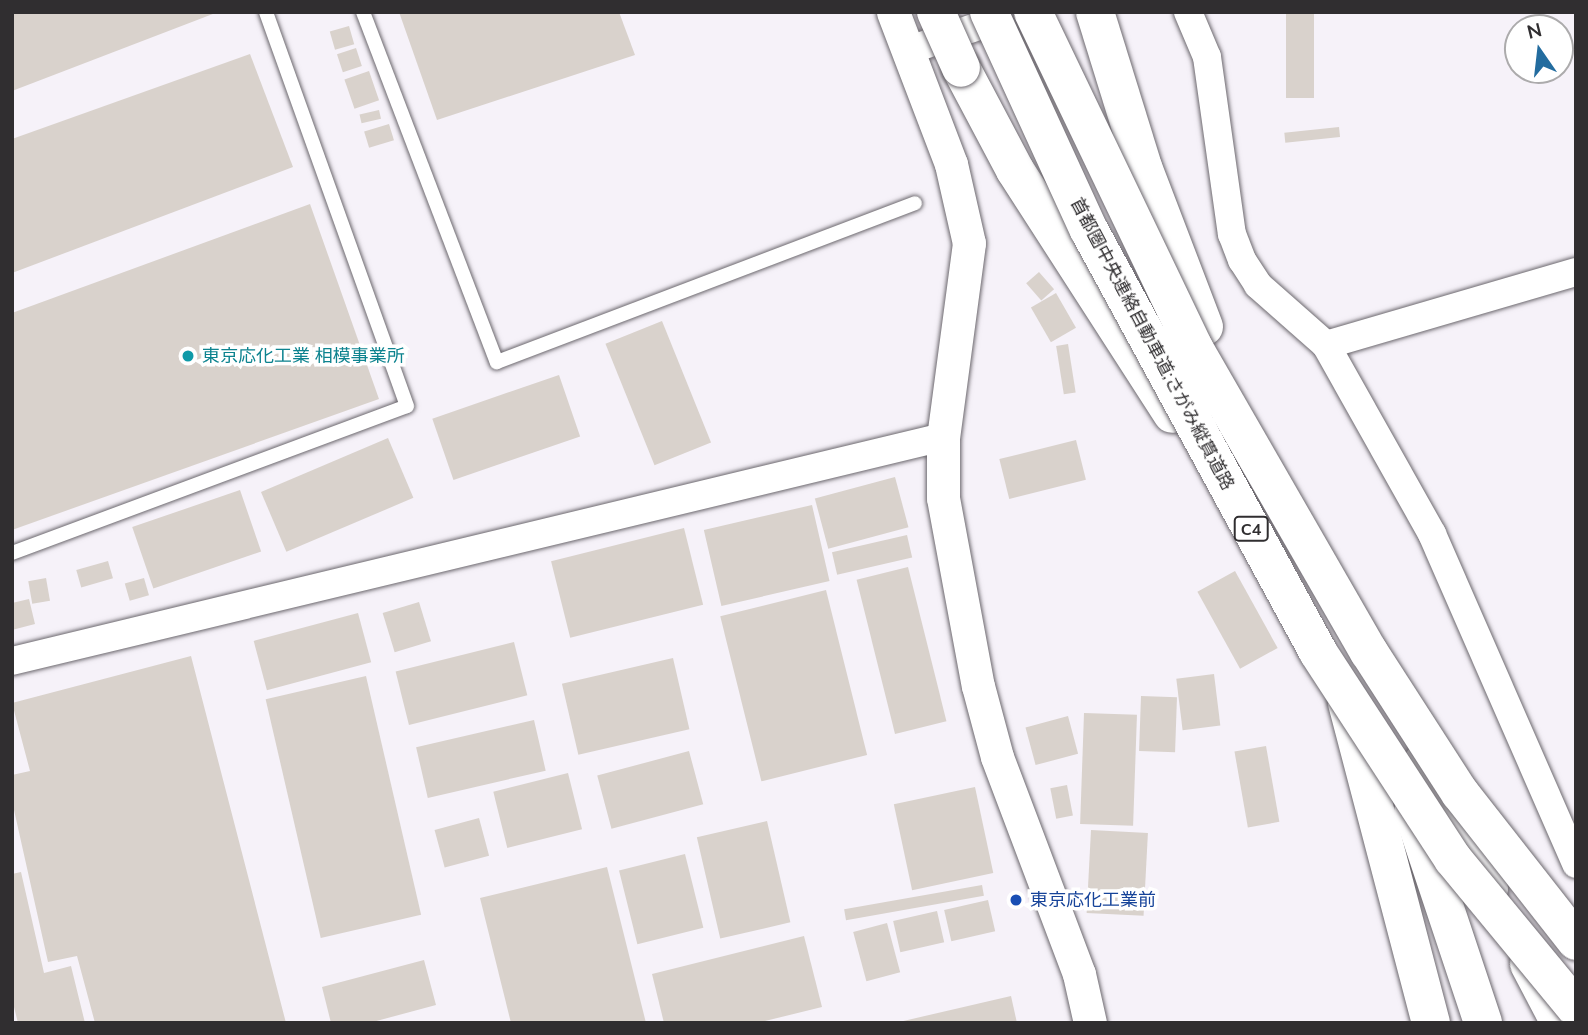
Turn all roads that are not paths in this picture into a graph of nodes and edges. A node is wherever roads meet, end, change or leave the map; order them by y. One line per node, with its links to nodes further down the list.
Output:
1 (267, 12): 15 (lane)
2 (363, 12): 11 (lane)
3 (892, 12): 10 (street)
4 (936, 12): 17 (highway, bridge)
5 (989, 12): 21 (highway, 首都圏中央連絡自動車道;さがみ縦貫道路 / C4, bridge)
6 (1019, 12): 10 (street)
7 (1033, 12): 20 (highway, 首都圏中央連絡自動車道;さがみ縦貫道路 / C4, bridge)
8 (1188, 12): 13 (street)
9 (1096, 14): 18 (highway)
10 (907, 51): 14 (street)
11 (915, 203)
12 (1576, 272): 13 (street)
13 (1326, 345): 19 (street)
14 (943, 437): 16 (street); 22 (street)
15 (12, 552)
16 (12, 661)
17 (1346, 697): 23 (highway); 24 (highway)
18 (1438, 792): 25 (highway); 26 (highway)
19 (1576, 864)
20 (1576, 941)
21 (1576, 1008)
22 (1090, 1023)
23 (1431, 1023)
24 (1483, 1023)
25 (1508, 1023)
26 (1560, 1023)

